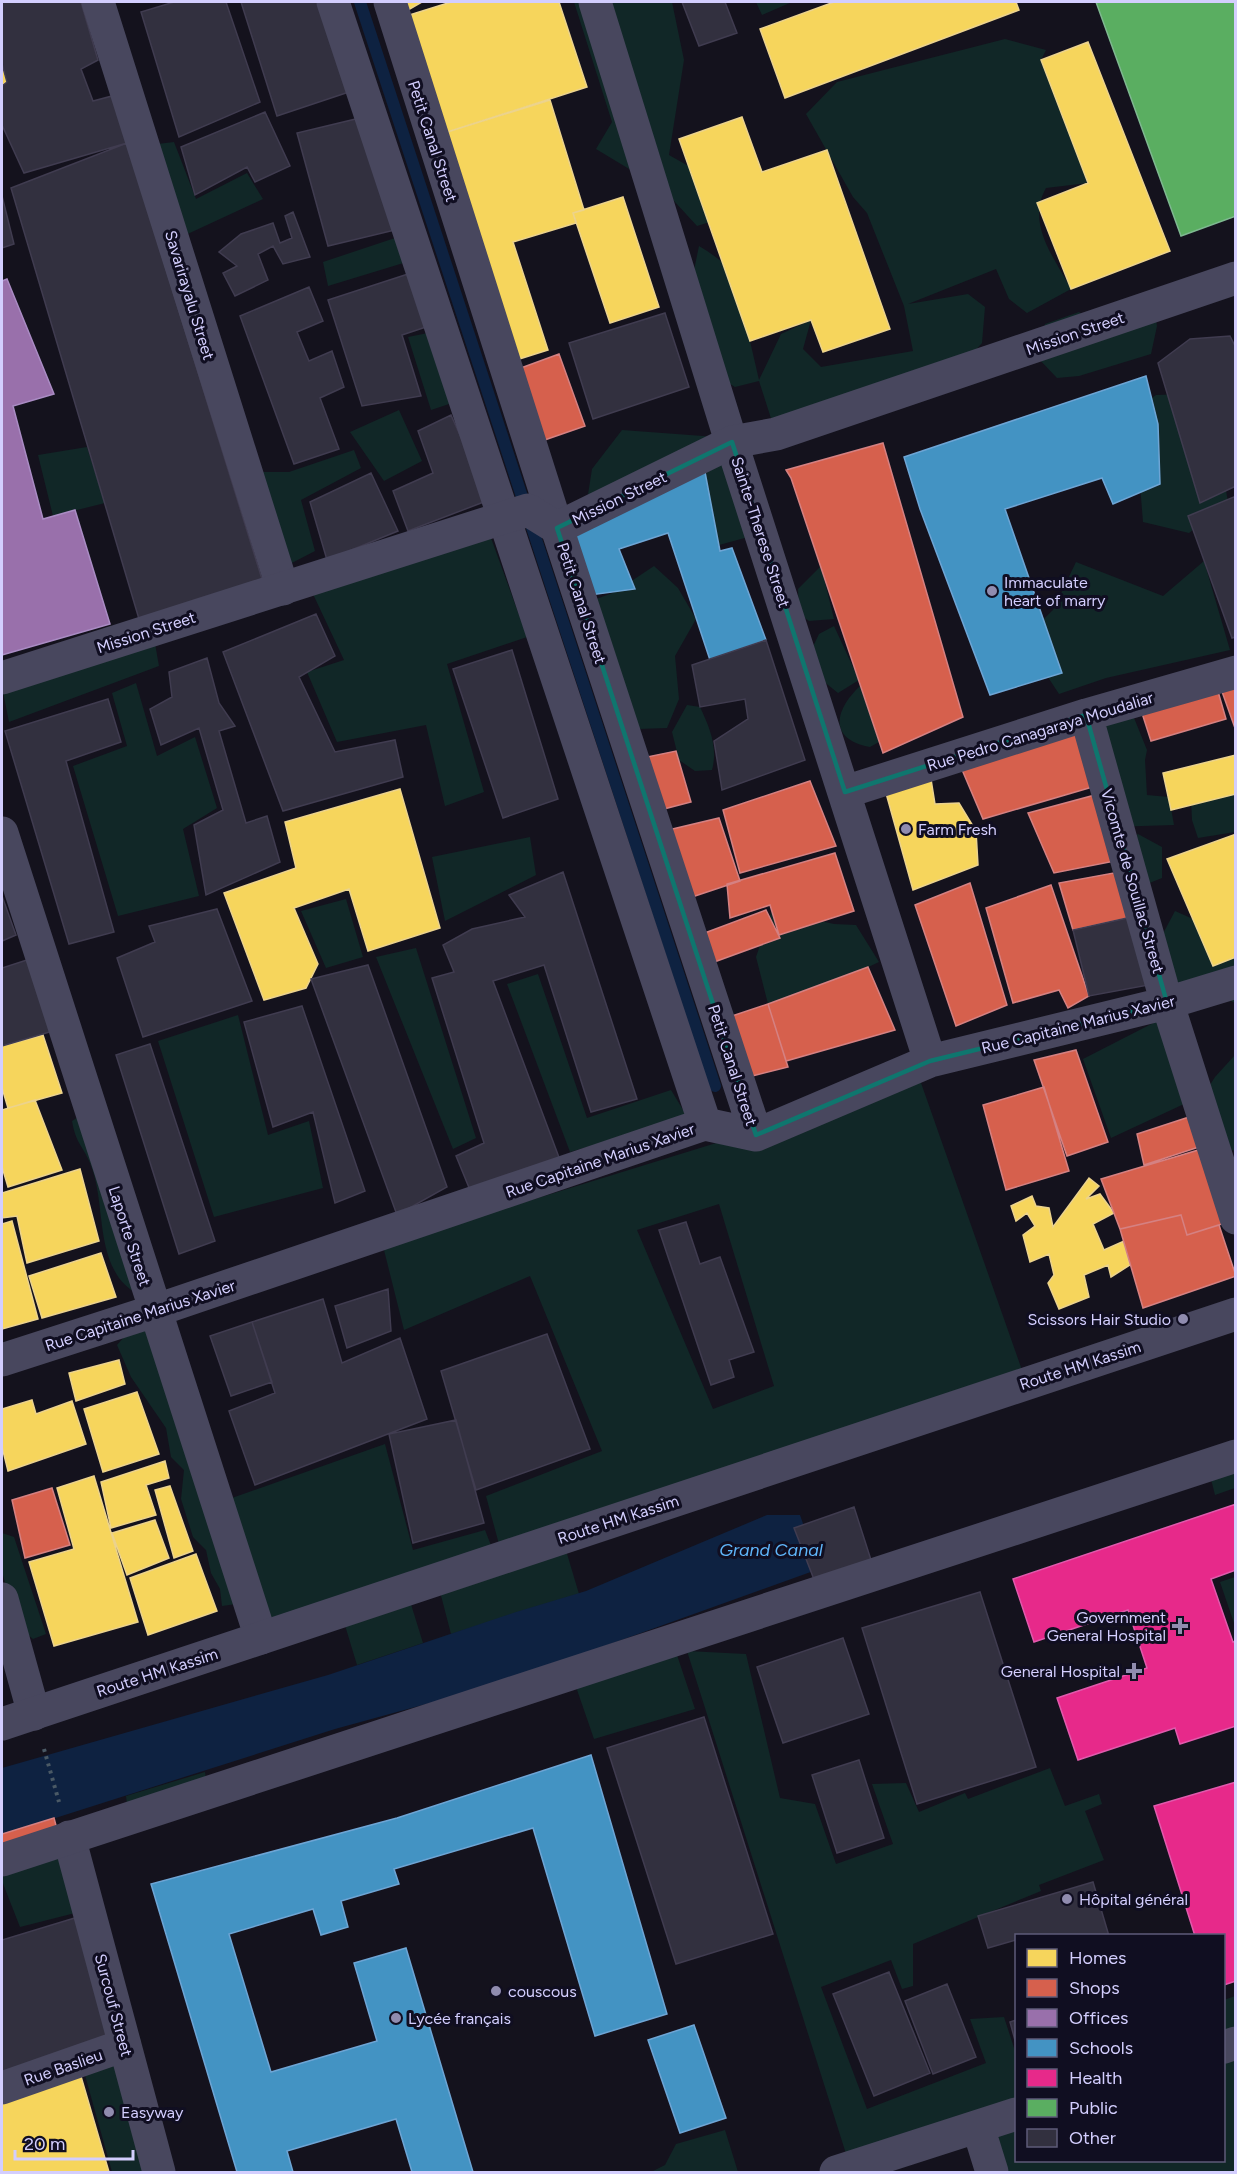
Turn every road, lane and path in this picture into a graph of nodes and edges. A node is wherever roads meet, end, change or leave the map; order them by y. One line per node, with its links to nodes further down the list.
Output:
1 (98, 2): 9 (street, Savarirayalu Street)
2 (333, 2): 7 (street)
3 (390, 2): 8 (street, Petit Canal Street)
4 (595, 2): 6 (street, Sainte-Therese Street)
5 (1236, 278): 6 (street, Mission Street)
6 (732, 442): 8 (street, Mission Street); 13 (street, Sainte-Therese Street)
7 (503, 518): 8 (street, Mission Street); 9 (street, Mission Street); 18 (street)
8 (557, 528): 19 (street, Petit Canal Street)
9 (283, 589): 11 (street, Mission Street)
10 (1236, 672): 12 (street, Rue Pedro Canagaraya Moudaliar)
11 (2, 678)
12 (1086, 715): 13 (street, Rue Pedro Canagaraya Moudaliar); 16 (street, Vicomte de Souillac Street)
13 (845, 792): 17 (street, Sainte-Therese Street)
14 (2, 833): 21 (street, Laporte Street)
15 (1236, 982): 16 (street, Rue Capitaine Marius Xavier)
16 (1167, 1003): 17 (street, Rue Capitaine Marius Xavier); 20 (street, Vicomte de Souillac Street)
17 (930, 1061): 19 (street, Rue Capitaine Marius Xavier)
18 (705, 1124): 19 (street, Rue Capitaine Marius Xavier); 21 (street, Rue Capitaine Marius Xavier)
19 (756, 1135)
20 (1236, 1218)
21 (154, 1311): 23 (street, Rue Capitaine Marius Xavier); 26 (street, Laporte Street)
22 (1236, 1314): 26 (street, Route HM Kassim)
23 (2, 1360)
24 (1236, 1456): 29 (street)
25 (2, 1599): 27 (street)
26 (261, 1638): 27 (street, Route HM Kassim)
27 (34, 1713): 28 (street, Route HM Kassim); 29 (path)
28 (2, 1724)
29 (69, 1838): 30 (street); 31 (street, Surcouf Street)
30 (2, 1860)
31 (125, 2045): 32 (street, Rue Baslieu); 35 (street, Surcouf Street)
32 (2, 2088)
33 (1015, 2115): 34 (street)
34 (978, 2127): 36 (street); 37 (street)
35 (159, 2172)
36 (836, 2172)
37 (992, 2172)

